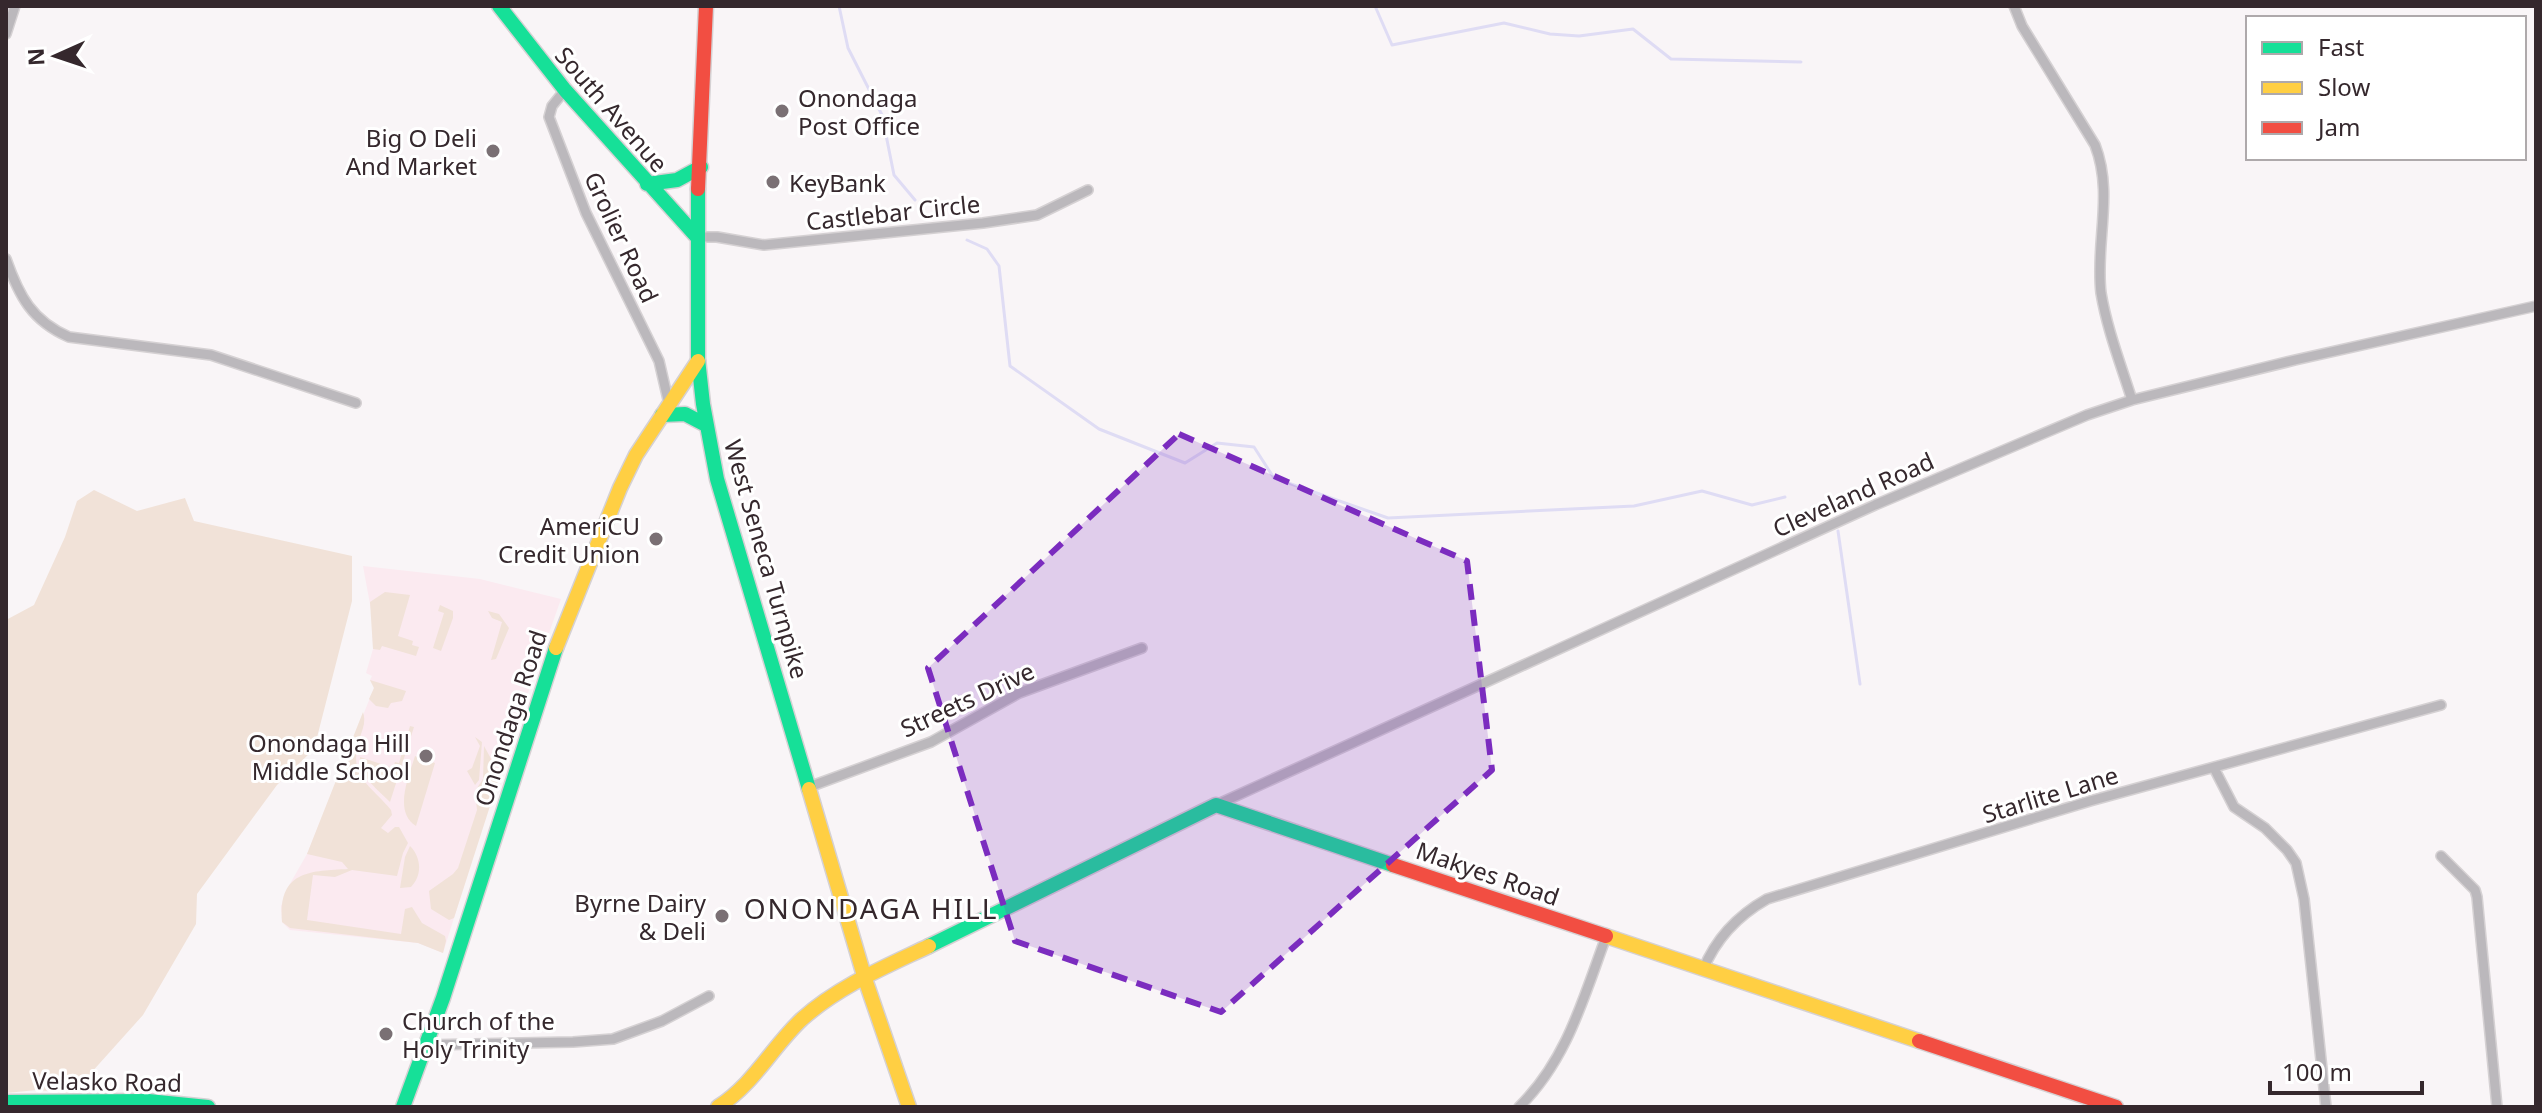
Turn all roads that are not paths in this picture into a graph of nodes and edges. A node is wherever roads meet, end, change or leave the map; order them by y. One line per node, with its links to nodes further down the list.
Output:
1 (15, 6): 5 (street)
2 (499, 6): 6 (main road, South Avenue)
3 (706, 6): 7 (main road, West Seneca Turnpike)
4 (2014, 6): 14 (street)
5 (6, 34)
6 (565, 90): 8 (main road, South Avenue); 16 (street, Grolier Road)
7 (701, 167): 8 (main road); 10 (main road, West Seneca Turnpike)
8 (647, 184): 10 (main road, South Avenue)
9 (1088, 190): 10 (street, Castlebar Circle)
10 (697, 237): 13 (main road, West Seneca Turnpike)
11 (6, 259): 15 (street)
12 (2536, 306): 14 (street, Cleveland Road)
13 (698, 361): 16 (main road, Onondaga Road); 17 (main road, West Seneca Turnpike)
14 (2132, 400): 22 (street, Cleveland Road)
15 (356, 403)
16 (665, 409): 17 (main road); 28 (main road, Onondaga Road)
17 (706, 425): 21 (main road, West Seneca Turnpike)
18 (1142, 648): 21 (street, Streets Drive)
19 (2441, 705): 20 (street, Starlite Lane)
20 (2214, 768): 25 (street, Starlite Lane); 36 (street)
21 (809, 787): 26 (main road, West Seneca Turnpike)
22 (1216, 805): 24 (main road, Makyes Road); 26 (main road)
23 (2441, 856): 37 (street)
24 (1606, 937): 25 (main road, Makyes Road); 34 (street)
25 (1703, 970): 35 (main road, Makyes Road)
26 (865, 979): 32 (main road); 33 (main road, West Seneca Turnpike)
27 (709, 996): 28 (street)
28 (427, 1045): 31 (main road, Onondaga Road)
29 (6, 1102): 30 (main road, Velasko Road)
30 (208, 1107)
31 (403, 1107)
32 (718, 1107)
33 (909, 1107)
34 (1519, 1107)
35 (2116, 1107)
36 (2326, 1107)
37 (2497, 1107)

